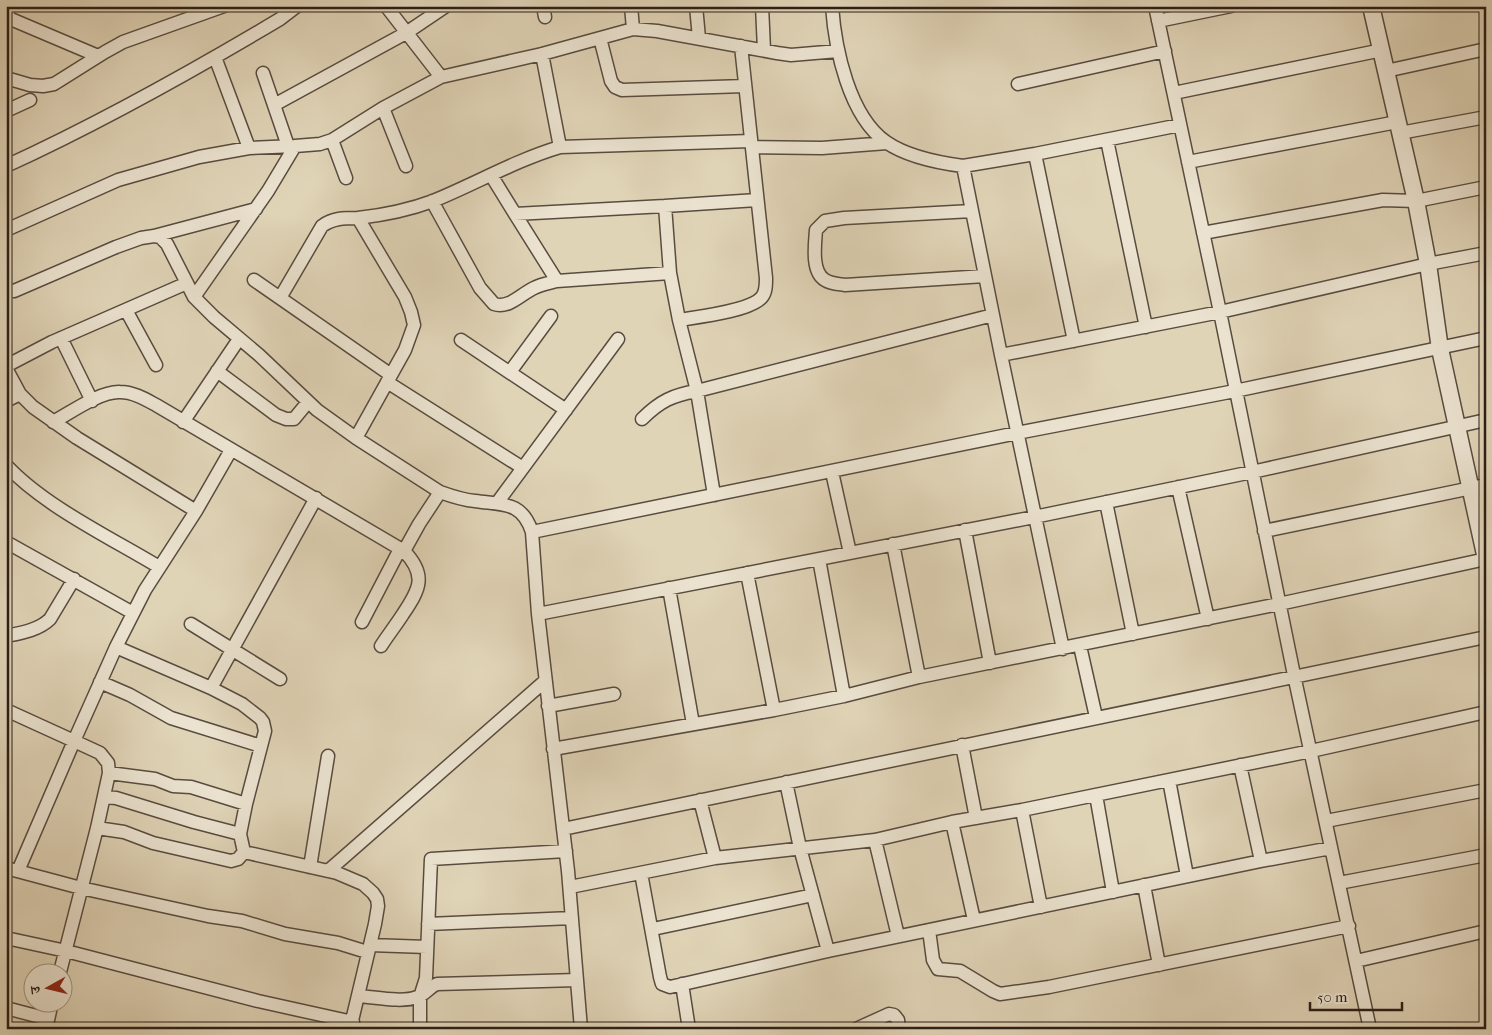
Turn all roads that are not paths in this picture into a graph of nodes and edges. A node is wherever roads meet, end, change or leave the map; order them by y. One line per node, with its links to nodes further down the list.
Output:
1 (10, 6): 25 (street)
2 (224, 6): 25 (street)
3 (297, 6): 26 (street)
4 (386, 6): 15 (street)
5 (446, 6): 15 (street)
6 (631, 6): 14 (street)
7 (696, 6): 17 (street)
8 (762, 6): 20 (street)
9 (832, 6): 22 (street)
10 (1155, 6): 13 (street)
11 (1231, 6): 13 (street)
12 (1371, 6): 21 (street)
13 (1158, 21): 23 (street)
14 (633, 29): 16 (street); 17 (street)
15 (406, 33): 30 (street); 35 (street)
16 (600, 38): 24 (street); 32 (street)
17 (698, 38): 18 (street)
18 (741, 46): 20 (street); 32 (street)
19 (1486, 49): 27 (street)
20 (764, 50): 22 (street)
21 (1382, 50): 27 (street); 33 (street)
22 (838, 51): 43 (street)
23 (1165, 51): 31 (street); 33 (street)
24 (542, 54): 30 (street); 46 (street)
25 (98, 56): 29 (street)
26 (215, 57): 47 (street); 50 (street)
27 (1386, 71): 40 (street)
28 (263, 73): 35 (street)
29 (6, 78)
30 (441, 78): 36 (street)
31 (1018, 84)
32 (745, 86): 44 (street)
33 (1174, 93): 39 (street)
34 (30, 100): 37 (street)
35 (274, 105): 45 (street)
36 (383, 108): 41 (street); 51 (street)
37 (6, 111)
38 (1486, 116): 40 (street)
39 (1180, 125): 42 (street); 49 (street)
40 (1399, 128): 49 (street); 58 (street)
41 (332, 140): 45 (street); 54 (street)
42 (1107, 140): 48 (street); 82 (street)
43 (887, 143): 44 (street); 52 (street)
44 (752, 144): 46 (street); 56 (street)
45 (292, 146): 47 (street); 60 (street)
46 (560, 147): 53 (street)
47 (250, 148): 64 (street)
48 (1036, 154): 52 (street); 88 (street)
49 (1188, 162): 65 (street)
50 (6, 166)
51 (406, 166)
52 (963, 166): 61 (street)
53 (491, 175): 57 (street); 62 (street)
54 (346, 178)
55 (1486, 187): 58 (street)
56 (757, 200): 59 (street); 81 (street)
57 (432, 201): 63 (street); 72 (street)
58 (1416, 201): 65 (street); 68 (street)
59 (665, 206): 62 (street); 69 (street)
60 (256, 209): 66 (street); 75 (street)
61 (972, 211): 70 (street); 70 (street)
62 (515, 214): 72 (street)
63 (358, 218): 76 (street); 95 (street)
64 (6, 230)
65 (1203, 233): 78 (street)
66 (154, 236): 73 (street); 74 (street)
67 (1486, 253): 68 (street)
68 (1428, 264): 78 (street); 89 (street)
69 (670, 273): 72 (street); 81 (street)
70 (985, 276): 79 (street)
71 (254, 280): 76 (street)
72 (557, 281)
73 (187, 283): 75 (street); 77 (street)
74 (6, 291)
75 (194, 297): 85 (street)
76 (280, 298): 95 (street)
77 (126, 310): 83 (street); 91 (street)
78 (1220, 312): 82 (street); 96 (street)
79 (993, 315): 90 (street); 97 (street)
80 (551, 316): 94 (street)
81 (679, 320): 97 (street)
82 (1146, 327): 88 (street)
83 (61, 338): 92 (street); 100 (street)
84 (1486, 338): 89 (street)
85 (239, 339): 93 (street); 101 (street)
86 (618, 339): 102 (street)
87 (461, 340): 94 (street)
88 (1074, 341): 90 (street)
89 (1440, 349): 96 (street); 107 (street)
90 (1001, 355): 108 (street)
91 (156, 365)
92 (6, 367): 98 (street)
93 (217, 371): 101 (street); 106 (street)
94 (510, 372): 102 (street)
95 (390, 378): 109 (street); 112 (street)
96 (1235, 390): 108 (street); 114 (street)
97 (698, 391): 103 (street); 118 (street)
98 (20, 394): 99 (street); 105 (street)
99 (6, 401)
100 (92, 401): 105 (street); 106 (street)
101 (308, 402): 109 (street)
102 (566, 410): 112 (street)
103 (642, 419)
104 (1486, 420): 107 (street)
105 (53, 422): 122 (street)
106 (183, 422): 110 (street)
107 (1456, 427): 114 (street); 116 (street)
108 (1017, 433): 113 (street); 123 (street)
109 (356, 438): 117 (street)
110 (232, 450): 119 (street); 122 (street)
111 (6, 465): 133 (street)
112 (523, 468): 121 (street)
113 (832, 472): 118 (street); 130 (street)
114 (1252, 472): 115 (street); 125 (street)
115 (1178, 487): 120 (street); 140 (street)
116 (1478, 487): 125 (street); 132 (street)
117 (440, 492): 121 (street); 129 (street)
118 (714, 495): 126 (street)
119 (316, 498): 129 (street); 149 (street)
120 (1106, 502): 123 (street); 143 (street)
121 (497, 504): 126 (street)
122 (196, 511): 133 (street)
123 (1034, 517): 124 (street); 150 (street)
124 (965, 530): 128 (street); 151 (street)
125 (1264, 531): 137 (street)
126 (532, 532): 139 (street)
127 (6, 542): 135 (street)
128 (892, 544): 130 (street); 153 (street)
129 (402, 550): 141 (street); 146 (street)
130 (850, 552): 131 (street)
131 (819, 559): 134 (street); 159 (street)
132 (1486, 559): 137 (street)
133 (159, 567): 138 (street)
134 (747, 573): 136 (street); 162 (street)
135 (74, 579): 138 (street); 144 (street)
136 (669, 588): 139 (street); 165 (street)
137 (1280, 604): 140 (street); 152 (street)
138 (133, 613): 148 (street)
139 (538, 614): 155 (street)
140 (1208, 619): 143 (street)
141 (362, 622)
142 (191, 624): 149 (street)
143 (1133, 634): 147 (street)
144 (6, 636)
145 (1486, 636): 152 (street)
146 (381, 646)
147 (1080, 646): 150 (street); 164 (street)
148 (116, 647): 156 (street); 157 (street)
149 (233, 649): 154 (street); 157 (street)
150 (1063, 649): 151 (street)
151 (990, 663): 153 (street)
152 (1294, 675): 164 (street); 170 (street)
153 (919, 677): 159 (street)
154 (280, 679)
155 (545, 681): 160 (street); 198 (street)
156 (100, 682): 166 (street); 168 (street)
157 (211, 688): 168 (street)
158 (614, 694): 160 (street)
159 (844, 696): 162 (street)
160 (548, 706): 169 (street)
161 (6, 710): 166 (street)
162 (774, 710): 165 (street)
163 (1486, 712): 170 (street)
164 (1096, 717): 167 (street)
165 (693, 724): 169 (street)
166 (74, 741): 173 (street); 197 (street)
167 (962, 745): 175 (street); 182 (street)
168 (261, 746): 180 (street)
169 (553, 749): 186 (street)
170 (1310, 751): 172 (street); 183 (street)
171 (328, 756): 196 (street)
172 (1240, 765): 174 (street); 195 (street)
173 (109, 773): 178 (street); 180 (street)
174 (1169, 780): 177 (street); 200 (street)
175 (786, 782): 179 (street); 189 (street)
176 (1486, 790): 183 (street)
177 (1096, 795): 181 (street); 205 (street)
178 (105, 797): 185 (street); 187 (street)
179 (700, 800): 186 (street); 194 (street)
180 (246, 804): 187 (street)
181 (1022, 810): 182 (street); 207 (street)
182 (976, 818): 184 (street)
183 (1326, 821): 190 (street)
184 (952, 822): 188 (street); 209 (street)
185 (97, 828): 192 (street); 204 (street)
186 (563, 828): 191 (street)
187 (240, 834): 192 (street)
188 (875, 840): 189 (street); 215 (street)
189 (800, 848): 194 (street); 206 (street)
190 (1332, 848): 195 (street); 201 (street)
191 (566, 851): 203 (street); 210 (street)
192 (244, 852): 196 (street)
193 (1486, 855): 201 (street)
194 (715, 858): 199 (street)
195 (1261, 861): 200 (street)
196 (310, 867): 198 (street)
197 (12, 870): 204 (street)
198 (328, 871): 218 (street)
199 (641, 873): 203 (street); 212 (street)
200 (1186, 876): 202 (street)
201 (1339, 883): 211 (street)
202 (1144, 885): 205 (street); 223 (street)
203 (570, 887): 208 (street)
204 (81, 888): 218 (street); 220 (street)
205 (1113, 892): 207 (street)
206 (813, 895): 212 (street); 219 (street)
207 (1041, 906): 209 (street)
208 (572, 918): 210 (street); 224 (street)
209 (974, 920): 213 (street)
210 (428, 924): 217 (street)
211 (1349, 926): 221 (street); 223 (street)
212 (653, 929): 225 (street)
213 (929, 930): 215 (street); 223 (street)
214 (1486, 931): 221 (street)
215 (898, 936): 219 (street)
216 (6, 938): 220 (street)
217 (427, 947): 218 (street); 227 (street)
218 (368, 949): 226 (street)
219 (828, 950): 225 (street)
220 (66, 951): 222 (street); 230 (street)
221 (1356, 961): 236 (street)
222 (63, 962)
223 (1159, 965)
224 (577, 980): 227 (street); 232 (street)
225 (682, 984): 233 (street)
226 (358, 996): 227 (street); 230 (street)
227 (420, 997): 231 (street)
228 (6, 1008): 229 (street)
229 (47, 1024)
230 (351, 1026)
231 (420, 1029)
232 (581, 1029)
233 (690, 1029)
234 (856, 1029): 235 (street)
235 (899, 1029)
236 (1370, 1029)

